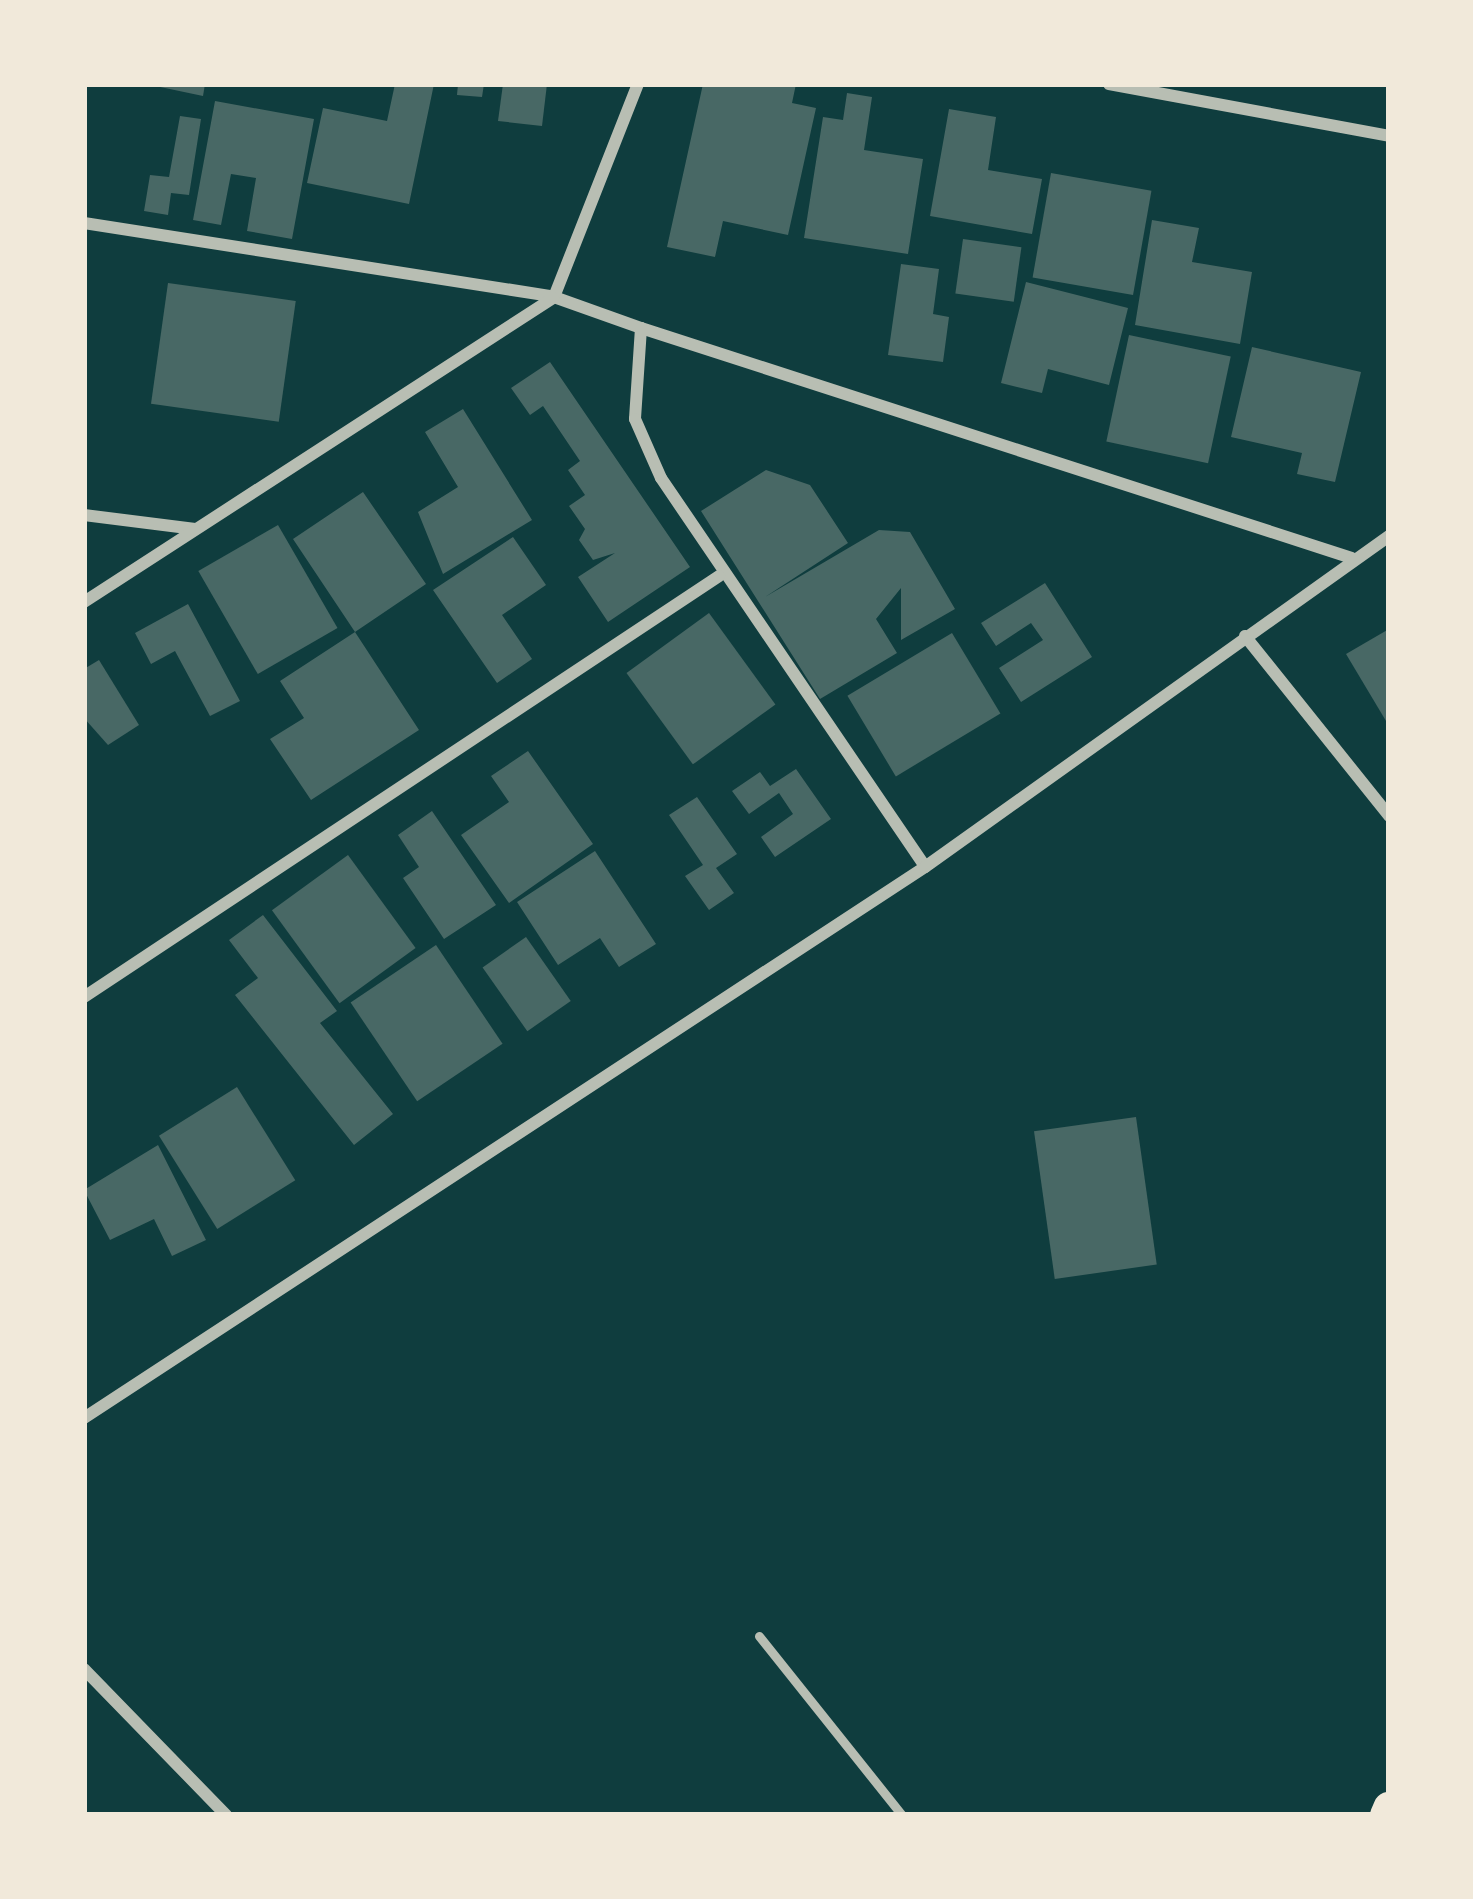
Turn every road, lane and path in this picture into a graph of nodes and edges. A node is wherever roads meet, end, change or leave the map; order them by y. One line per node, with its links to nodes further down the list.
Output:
1 (638, 84): 5 (street)
2 (1109, 84): 3 (street)
3 (1389, 136)
4 (84, 223): 5 (street)
5 (554, 297): 6 (street); 8 (street)
6 (640, 328): 10 (street); 11 (street)
7 (84, 515): 8 (street)
8 (195, 529): 12 (street)
9 (1389, 536): 10 (street)
10 (1352, 558): 13 (street)
11 (718, 576): 15 (street); 16 (street)
12 (84, 602)
13 (1245, 636): 14 (street); 15 (street)
14 (1389, 816)
15 (925, 867): 17 (street)
16 (84, 997)
17 (84, 1418)
18 (759, 1636): 21 (lane)
19 (84, 1669): 20 (street)
20 (226, 1815)
21 (902, 1815)

